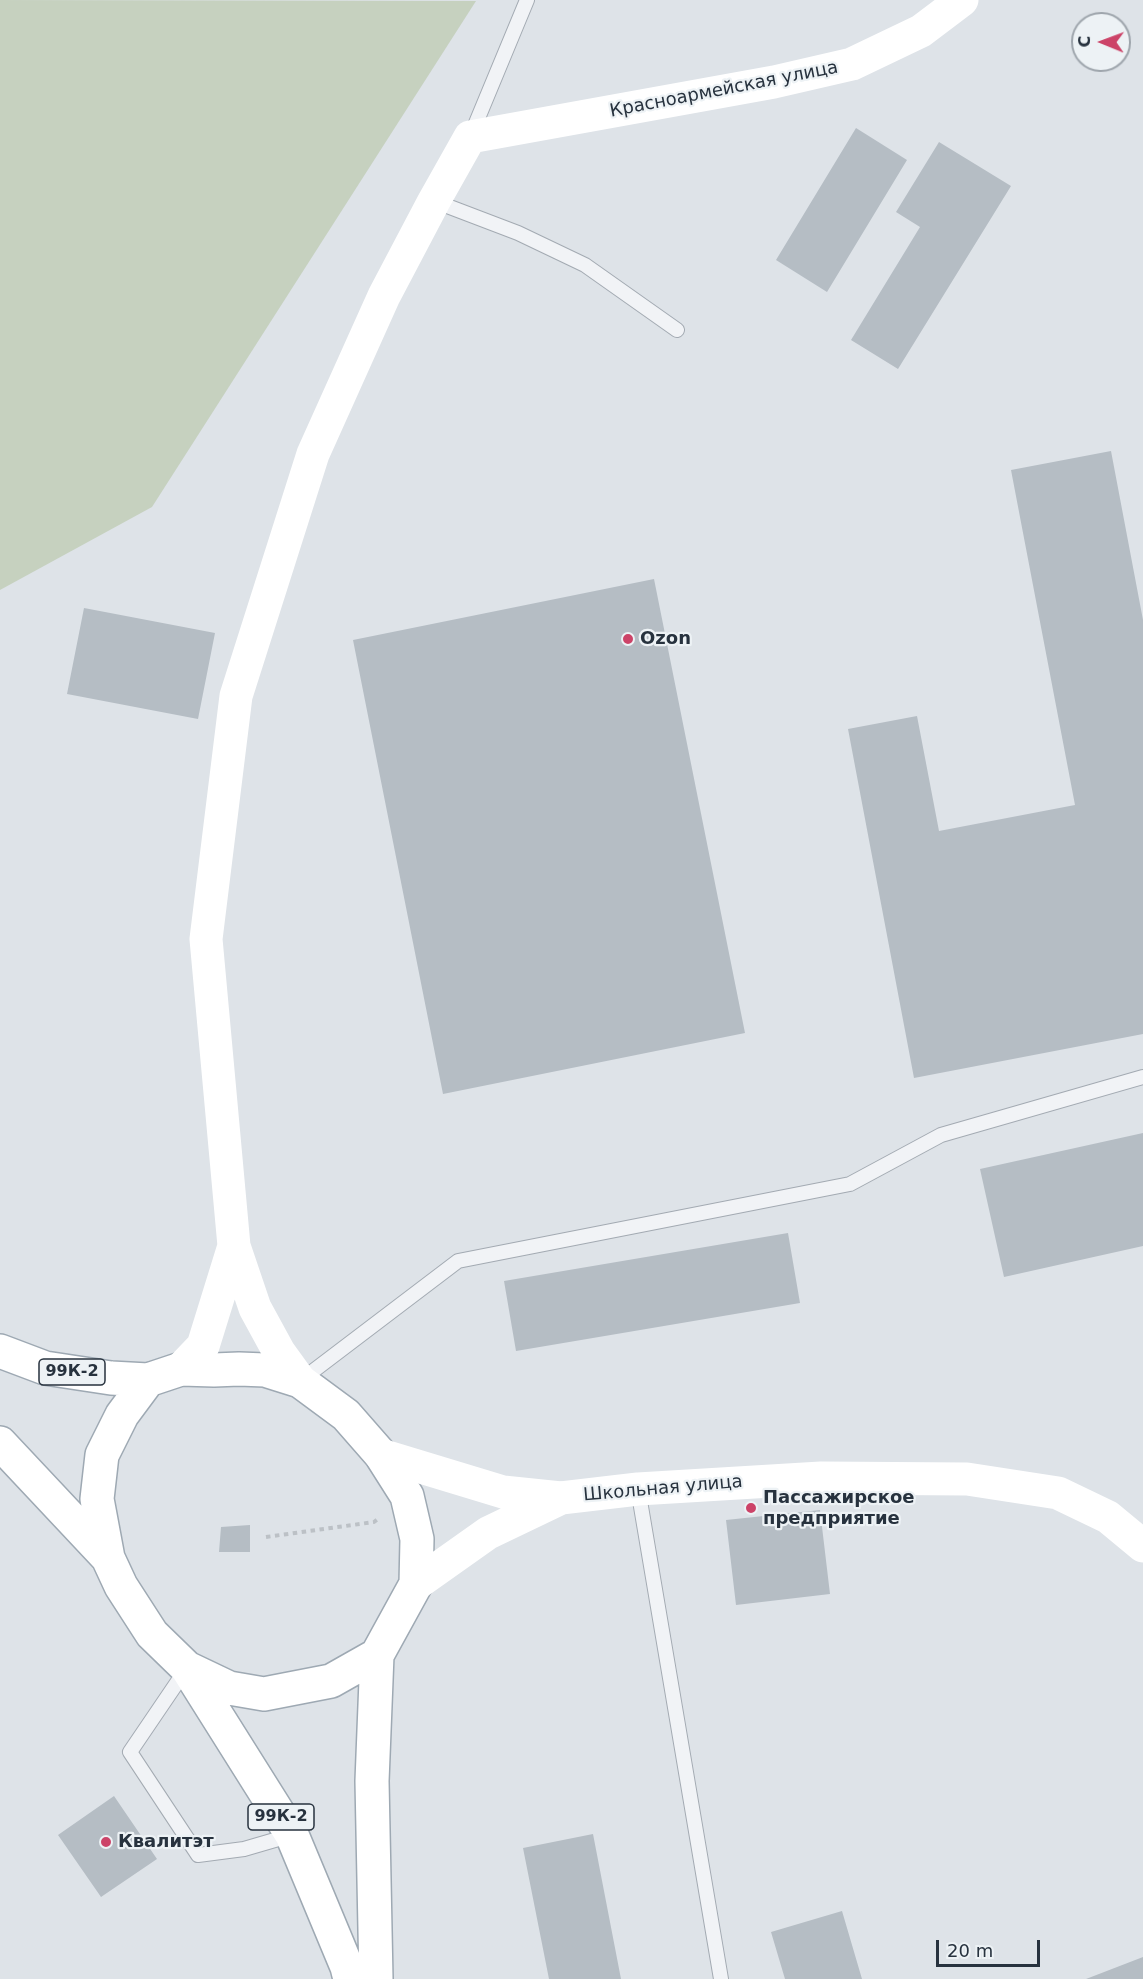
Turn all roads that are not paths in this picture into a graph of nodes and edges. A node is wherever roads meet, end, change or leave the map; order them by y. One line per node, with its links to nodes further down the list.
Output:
1 (527, 0): 3 (lane)
2 (962, 0): 3 (main road, Красноармейская улица)
3 (470, 137): 4 (main road)
4 (434, 201): 5 (lane); 7 (main road)
5 (677, 330)
6 (1143, 1077): 11 (lane)
7 (234, 1246): 9 (main road); 11 (main road)
8 (0, 1351): 10 (main road, 99К-2)
9 (181, 1369): 10 (main road, 99К-2); 11 (main road, 99К-2)
10 (148, 1380): 17 (main road, 99К-2)
11 (300, 1381): 13 (main road, 99К-2)
12 (0, 1443): 17 (main road, 99К-2)
13 (381, 1455): 15 (main road); 18 (main road, 99К-2)
14 (638, 1489): 15 (main road, Школьная улица); 16 (main road, Школьная улица); 24 (lane)
15 (561, 1498): 18 (main road)
16 (1143, 1546)
17 (108, 1558): 20 (main road, 99К-2)
18 (416, 1584): 19 (main road, 99К-2)
19 (377, 1655): 20 (main road, 99К-2); 23 (main road, 99К-2)
20 (187, 1668): 21 (main road, 99К-2); 21 (lane)
21 (292, 1835): 22 (main road, 99К-2)
22 (350, 1979)
23 (376, 1979)
24 (722, 1979)

